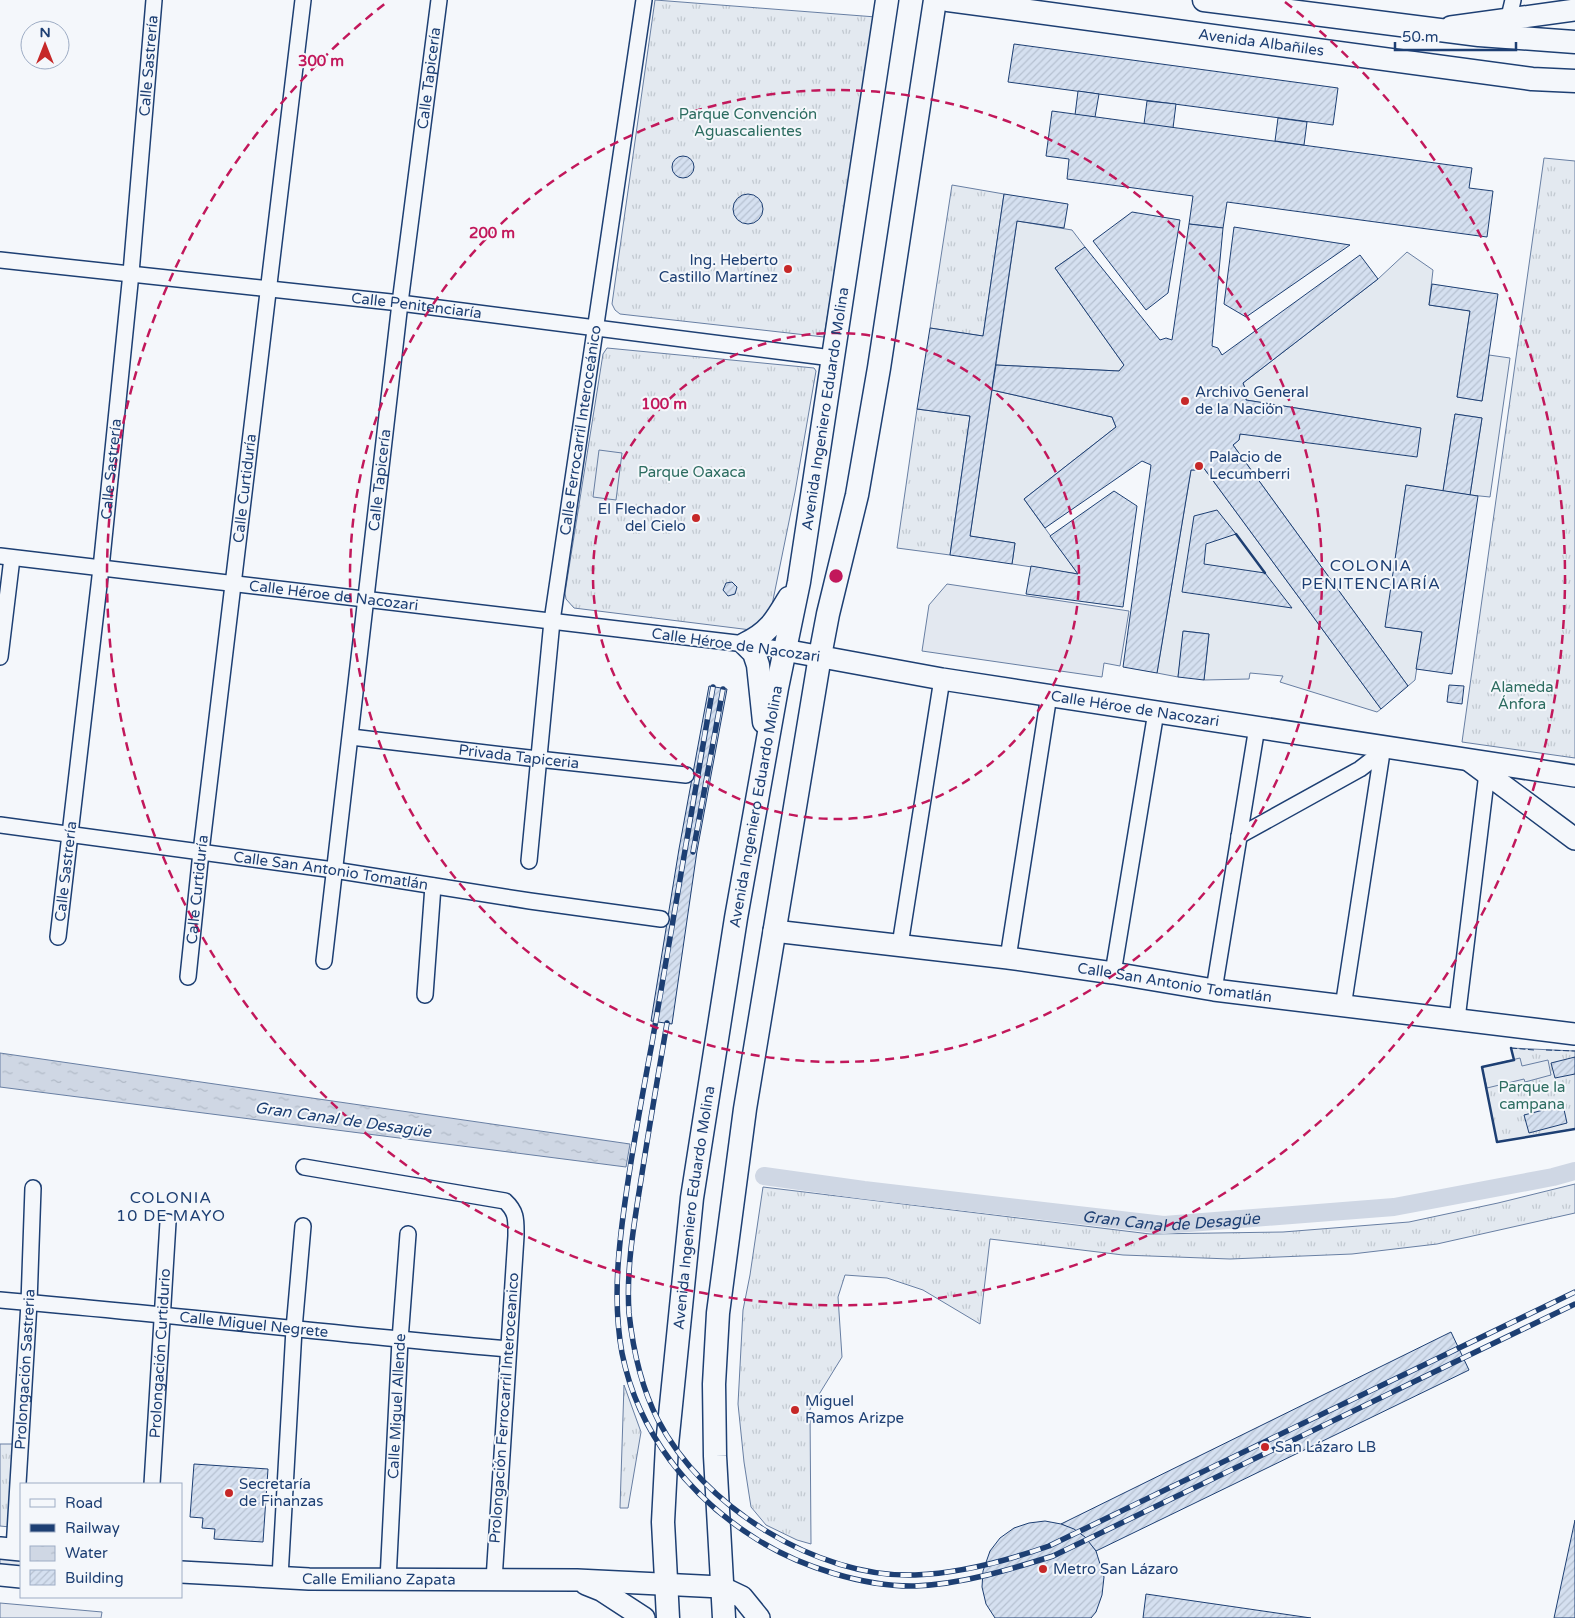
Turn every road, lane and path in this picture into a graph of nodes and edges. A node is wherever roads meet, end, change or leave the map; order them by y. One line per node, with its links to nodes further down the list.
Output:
1 (154, 0): 17 (street, Calle Sastrería)
2 (303, 0): 18 (street, Calle Curtiduría)
3 (439, 0): 19 (street, Calle Tapicería)
4 (644, 0): 20 (street, Calle Ferrocarril Interoceánico)
5 (887, 0): 21 (main road, Avenida Ingeniero Eduardo Molina)
6 (935, 0): 30 (main road)
7 (948, 0): 15 (main road, Avenida Albañiles)
8 (1204, 0): 10 (main road)
9 (1513, 0): 12 (street)
10 (1273, 4): 13 (main road)
11 (1575, 10): 12 (street)
12 (1508, 21): 13 (street)
13 (1432, 30): 14 (main road)
14 (1575, 42)
15 (1575, 81)
16 (0, 260): 17 (street, Calle Penitenciaría)
17 (131, 273): 18 (street, Calle Penitenciaría); 23 (street, Calle Sastrería)
18 (268, 288): 19 (street, Calle Penitenciaría); 25 (street, Calle Curtiduría)
19 (400, 303): 20 (street, Calle Penitenciaría); 26 (street, Calle Tapicería)
20 (597, 328): 21 (street, Calle Penitenciaría); 27 (street, Calle Ferrocarril Interoceánico)
21 (832, 358): 24 (main road, Avenida Ingeniero Eduardo Molina)
22 (6, 557): 23 (street, Calle Héroe de Nacozari); 31 (street)
23 (101, 568): 25 (street, Calle Héroe de Nacozari); 45 (street, Calle Sastrería)
24 (799, 582): 28 (main road); 29 (main road, Avenida Ingeniero Eduardo Molina)
25 (234, 584): 26 (street, Calle Héroe de Nacozari); 48 (street, Calle Curtiduría)
26 (365, 599): 27 (street, Calle Héroe de Nacozari); 36 (street, Calle Tapicería)
27 (552, 621): 28 (street, Calle Héroe de Nacozari); 40 (street, Calle Ferrocarril Interoceánico)
28 (745, 644): 29 (street, Calle Héroe de Nacozari); 37 (main road)
29 (784, 650): 30 (street, Calle Héroe de Nacozari); 37 (main road, Avenida Ingeniero Eduardo Molina)
30 (820, 656): 32 (street, Calle Héroe de Nacozari); 53 (main road)
31 (0, 657)
32 (942, 679): 33 (street, Calle Héroe de Nacozari); 55 (street)
33 (1049, 695): 34 (street, Calle Héroe de Nacozari); 56 (street)
34 (1156, 712): 35 (street, Calle Héroe de Nacozari); 58 (street)
35 (1257, 727): 38 (street, Calle Héroe de Nacozari); 46 (street)
36 (351, 737): 40 (street, Privada Tapiceria); 50 (street, Calle Tapicería)
37 (767, 744): 85 (main road, Avenida Ingeniero Eduardo Molina)
38 (1383, 746): 39 (street, Calle Héroe de Nacozari); 46 (street); 62 (street)
39 (1468, 759): 41 (street, Calle Héroe de Nacozari); 43 (street, Calle Héroe de Nacozari)
40 (538, 760): 42 (street, Privada Tapiceria); 49 (street, Calle Ferrocarril Interoceánico)
41 (1487, 773): 47 (street, Calle Héroe de Nacozari); 63 (street)
42 (686, 775)
43 (1575, 776)
44 (0, 825): 45 (street, Calle San Antonio Tomatlán)
45 (70, 834): 48 (street, Calle San Antonio Tomatlán); 54 (street, Calle Sastrería)
46 (1239, 836): 60 (street)
47 (1575, 839)
48 (201, 852): 50 (street, Calle San Antonio Tomatlán); 59 (street, Calle Curtiduría)
49 (529, 861)
50 (334, 870): 51 (street, Calle San Antonio Tomatlán); 57 (street, Calle Tapicería)
51 (432, 886): 52 (street, Calle San Antonio Tomatlán); 61 (street)
52 (661, 919)
53 (774, 931): 55 (street, Calle San Antonio Tomatlán); 86 (main road)
54 (58, 937)
55 (900, 945): 56 (street, Calle San Antonio Tomatlán)
56 (1008, 958): 58 (street, Calle San Antonio Tomatlán)
57 (324, 961)
58 (1113, 973): 60 (street, Calle San Antonio Tomatlán)
59 (188, 977)
60 (1214, 990): 62 (street, Calle San Antonio Tomatlán)
61 (425, 995)
62 (1343, 1006): 63 (street, Calle San Antonio Tomatlán)
63 (1457, 1019): 64 (street, Calle San Antonio Tomatlán)
64 (1575, 1034)
65 (304, 1167): 75 (street, Prolongación Ferrocarril Interoceanico)
66 (33, 1188): 71 (street, Prolongación Sastreria)
67 (168, 1222): 72 (street, Prolongación Curtidurio)
68 (303, 1226): 73 (street)
69 (408, 1234): 74 (street, Calle Miguel Allende)
70 (0, 1300): 71 (street, Calle Miguel Negrete)
71 (29, 1303): 72 (street, Calle Miguel Negrete); 77 (street, Prolongación Sastreria)
72 (162, 1314): 73 (street, Calle Miguel Negrete); 76 (street, Prolongación Curtidurio)
73 (294, 1330): 74 (street, Calle Miguel Negrete); 81 (street)
74 (400, 1340): 75 (street, Calle Miguel Negrete); 82 (street, Calle Miguel Allende)
75 (508, 1349): 83 (street, Prolongación Ferrocarril Interoceanico)
76 (152, 1483)
77 (12, 1549)
78 (182, 1572): 81 (street, Calle Emiliano Zapata)
79 (0, 1575): 80 (street)
80 (20, 1577)
81 (280, 1577): 82 (street, Calle Emiliano Zapata)
82 (388, 1580): 83 (street, Calle Emiliano Zapata)
83 (494, 1580): 84 (street, Calle Emiliano Zapata)
84 (576, 1580): 85 (street, Calle Emiliano Zapata); 87 (street, Calle Emiliano Zapata)
85 (665, 1584): 86 (street, Calle Emiliano Zapata); 88 (main road, Avenida Ingeniero Eduardo Molina)
86 (721, 1587): 89 (main road); 90 (street)
87 (644, 1618)
88 (668, 1618)
89 (724, 1618)
90 (759, 1618)

